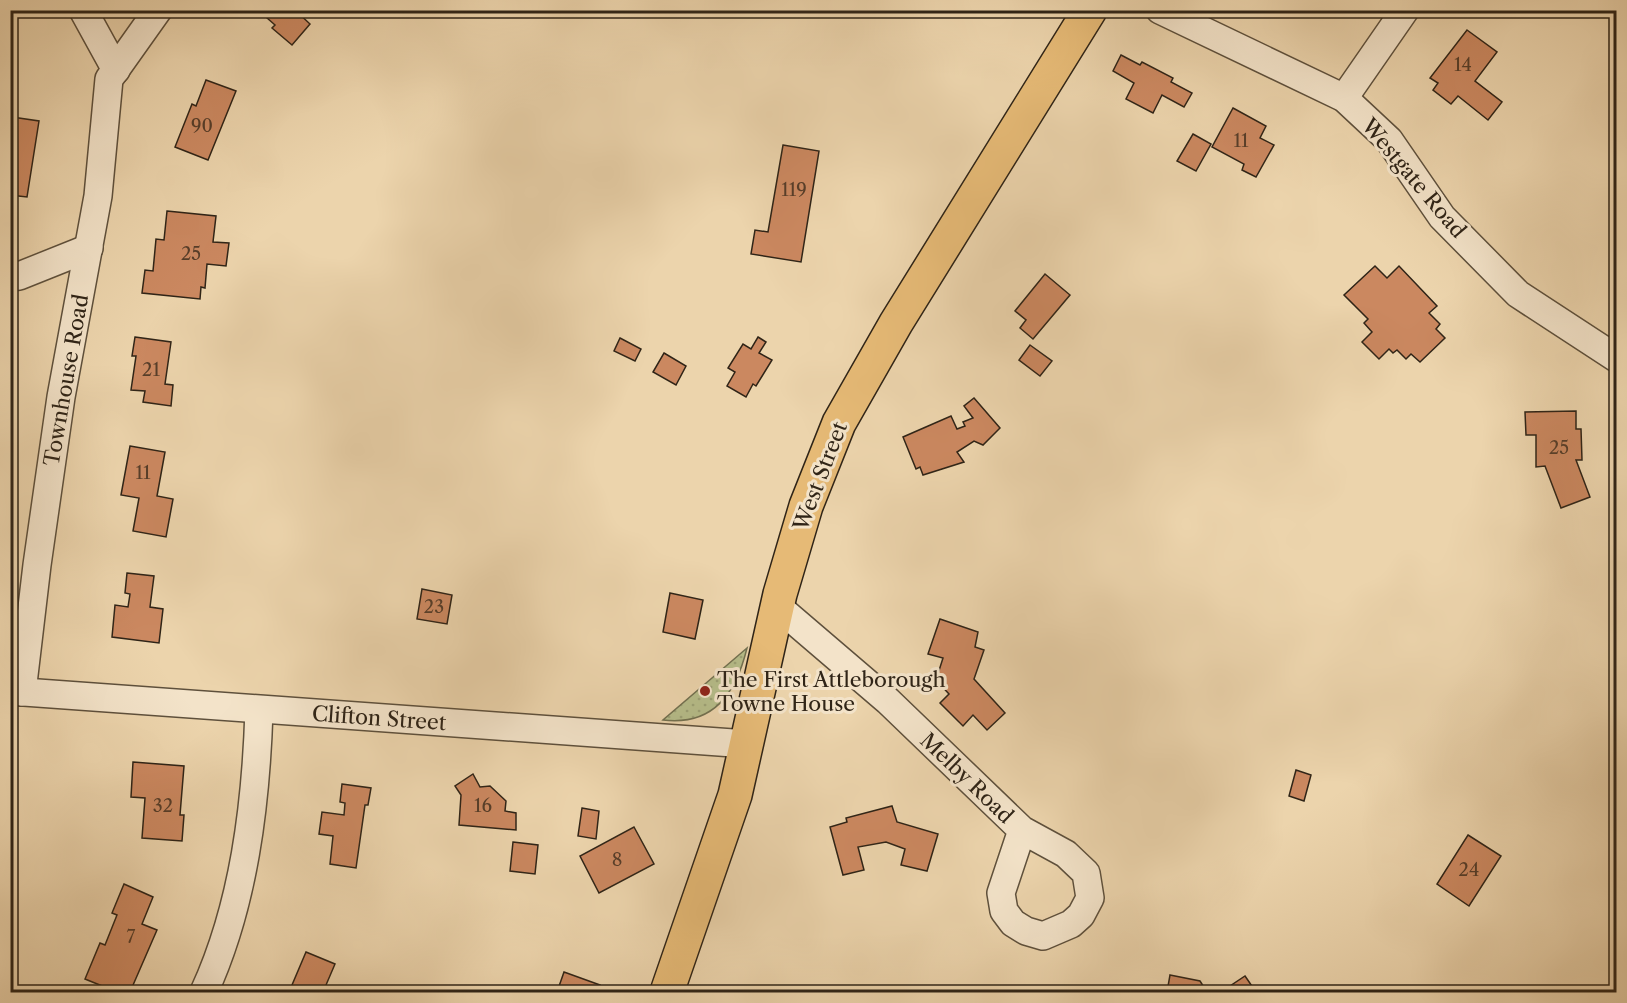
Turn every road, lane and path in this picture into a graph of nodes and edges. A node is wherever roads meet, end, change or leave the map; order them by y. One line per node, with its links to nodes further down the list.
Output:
1 (83, 10): 6 (street)
2 (158, 10): 6 (street, Townhouse Road)
3 (1090, 10): 11 (main road, West Street)
4 (1160, 10): 7 (street, Westgate Road)
5 (1405, 10): 7 (street)
6 (116, 70): 8 (street, Townhouse Road)
7 (1344, 98): 10 (street, Westgate Road)
8 (89, 248): 9 (street); 12 (street, Townhouse Road)
9 (10, 277)
10 (1617, 358)
11 (777, 606): 14 (main road, West Street); 15 (street, Melby Road)
12 (16, 691): 13 (street, Clifton Street)
13 (259, 710): 14 (street, Clifton Street); 16 (street)
14 (747, 744): 17 (main road, West Street)
15 (1022, 830)
16 (204, 993)
17 (667, 993)

